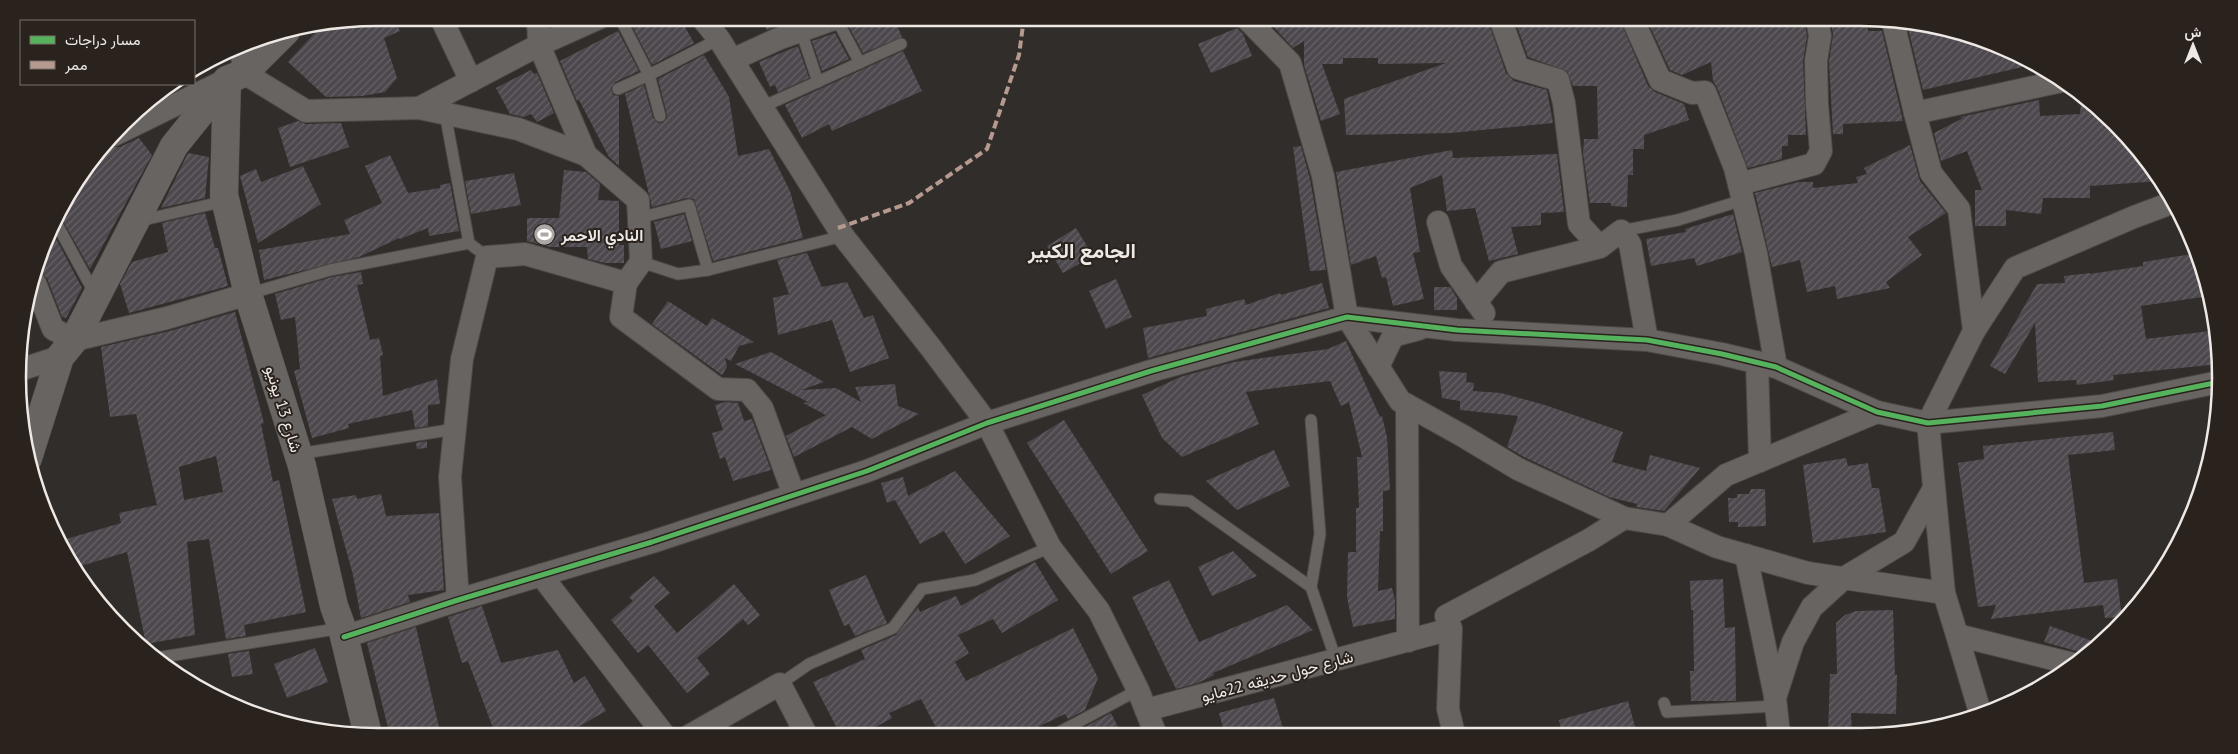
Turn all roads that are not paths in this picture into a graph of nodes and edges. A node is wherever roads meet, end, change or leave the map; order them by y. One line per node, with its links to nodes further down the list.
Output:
1 (445, 26): 23 (street)
2 (539, 26): 17 (street)
3 (582, 26): 17 (street)
4 (624, 26): 22 (lane)
5 (708, 26): 14 (street)
6 (815, 26): 13 (street)
7 (841, 26): 20 (lane)
8 (1254, 26): 53 (street)
9 (1503, 26): 44 (street)
10 (1636, 26): 34 (street)
11 (1818, 26): 34 (street)
12 (1895, 28): 30 (street)
13 (801, 31): 19 (street); 24 (lane)
14 (718, 39): 19 (street); 22 (lane)
15 (274, 42): 21 (street)
16 (901, 44): 20 (lane)
17 (540, 45): 23 (street); 33 (street)
18 (239, 55): 21 (street)
19 (732, 60): 27 (street)
20 (860, 63): 24 (lane)
21 (235, 76): 28 (street); 32 (street); 35 (street, شارع 13 يونيو); 38 (street)
22 (649, 76): 26 (lane); 31 (lane)
23 (471, 81): 28 (street)
24 (818, 82): 27 (lane)
25 (2053, 83): 30 (street)
26 (618, 89)
27 (762, 107): 42 (street)
28 (419, 108): 29 (street)
29 (445, 113): 33 (street); 43 (lane)
30 (1915, 113): 55 (street)
31 (660, 116)
32 (134, 125)
33 (586, 155): 37 (street)
34 (1741, 192): 41 (lane); 59 (street)
35 (225, 201): 38 (lane); 50 (street, شارع 13 يونيو)
36 (2167, 205): 55 (street)
37 (639, 218): 46 (street); 47 (lane)
38 (133, 222): 51 (street)
39 (1438, 222): 52 (street)
40 (59, 228): 51 (lane)
41 (1621, 230): 44 (street); 57 (street)
42 (843, 236): 47 (lane); 66 (street)
43 (468, 243): 45 (lane); 50 (lane)
44 (1600, 246): 52 (street)
45 (487, 257): 48 (street); 68 (street)
46 (640, 262): 47 (lane); 48 (street)
47 (708, 270)
48 (626, 283): 73 (street)
49 (37, 289): 58 (street)
50 (248, 294): 58 (street); 70 (street, شارع 13 يونيو)
51 (96, 296): 58 (street)
52 (1476, 302): 56 (street)
53 (1347, 317): 54 (street); 61 (street); 66 (street)
54 (1429, 327): 56 (street); 61 (street)
55 (1974, 331): 67 (street)
56 (1497, 332): 57 (street)
57 (1648, 340): 59 (street)
58 (67, 348): 60 (street); 69 (street)
59 (1766, 364): 64 (street); 71 (street)
60 (26, 367)
61 (1378, 367): 63 (street)
62 (2212, 383): 67 (street)
63 (1406, 405): 75 (street); 87 (street)
64 (1876, 412): 67 (street); 71 (street)
65 (1311, 420): 81 (lane)
66 (987, 423): 73 (street); 77 (street)
67 (1928, 423): 72 (street)
68 (455, 429): 70 (lane); 83 (street)
69 (33, 444)
70 (298, 454): 85 (street, شارع 13 يونيو)
71 (1760, 460): 76 (street)
72 (1933, 490): 80 (street); 82 (street)
73 (794, 495): 79 (street)
74 (1160, 499): 81 (lane)
75 (1624, 518): 76 (street); 84 (street)
76 (1668, 525): 78 (street)
77 (1050, 547): 91 (lane); 92 (street)
78 (1746, 555): 80 (street); 93 (street)
79 (541, 575): 83 (street); 97 (street)
80 (1844, 578): 82 (street); 93 (street)
81 (1311, 587): 89 (lane)
82 (1944, 593): 86 (street)
83 (458, 600): 85 (street)
84 (1452, 629): 87 (street, شارع حول حديقه 22مايو); 102 (street)
85 (343, 632): 88 (lane); 96 (street, شارع 13 يونيو)
86 (1957, 635): 90 (street); 95 (street)
87 (1408, 641): 89 (street, شارع حول حديقه 22مايو)
88 (165, 657)
89 (1336, 660): 92 (street, شارع حول حديقه 22مايو)
90 (2066, 662)
91 (780, 684): 98 (street); 99 (street)
92 (1142, 700): 100 (lane); 101 (street)
93 (1776, 702): 94 (lane); 103 (street)
94 (1664, 703)
95 (1979, 707)
96 (366, 728)
97 (659, 728)
98 (703, 728)
99 (803, 728)
100 (1072, 728)
101 (1153, 728)
102 (1453, 728)
103 (1778, 728)

